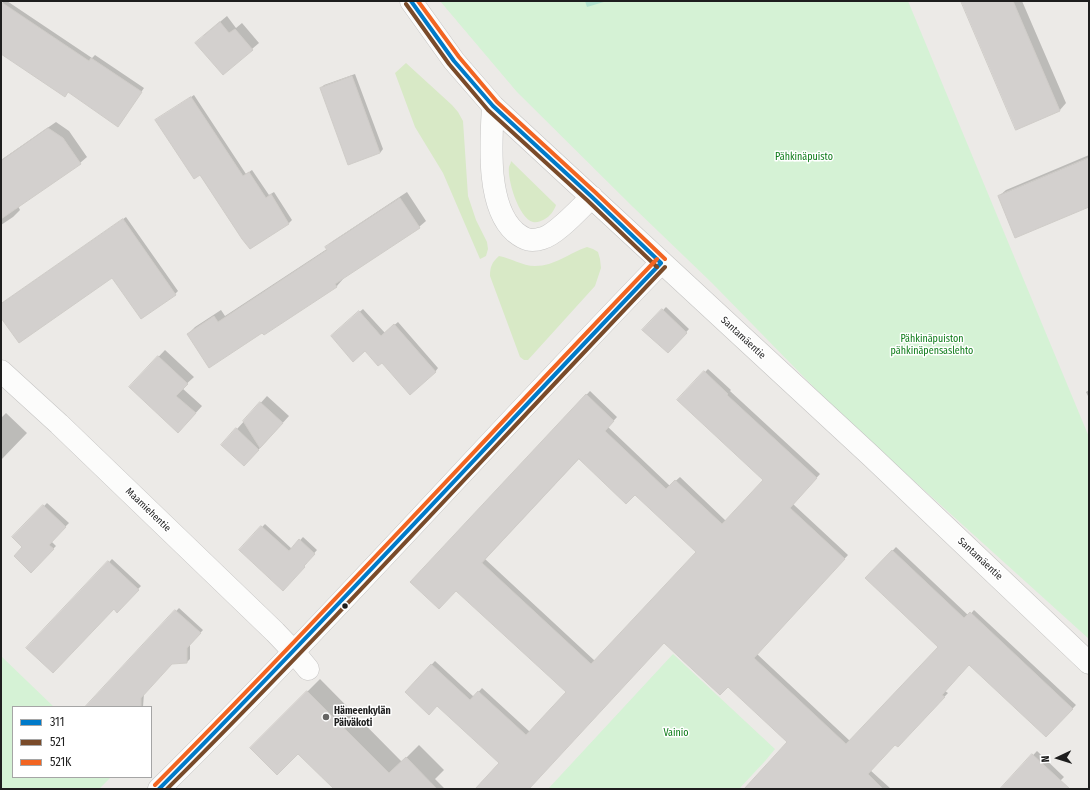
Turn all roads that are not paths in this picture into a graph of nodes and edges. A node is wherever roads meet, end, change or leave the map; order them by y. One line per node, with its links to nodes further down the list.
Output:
1 (411, 1): 2 (street, Santamäentie)
2 (493, 106): 3 (street, Santamäentie); 3 (street)
3 (592, 197): 4 (street, Santamäentie)
4 (661, 263): 6 (street); 7 (street, Santamäentie)
5 (1, 371): 6 (street, Maamiehentie)
6 (294, 652): 8 (street, Maamiehentie); 9 (street)
7 (1089, 663)
8 (308, 669)
9 (158, 789)

